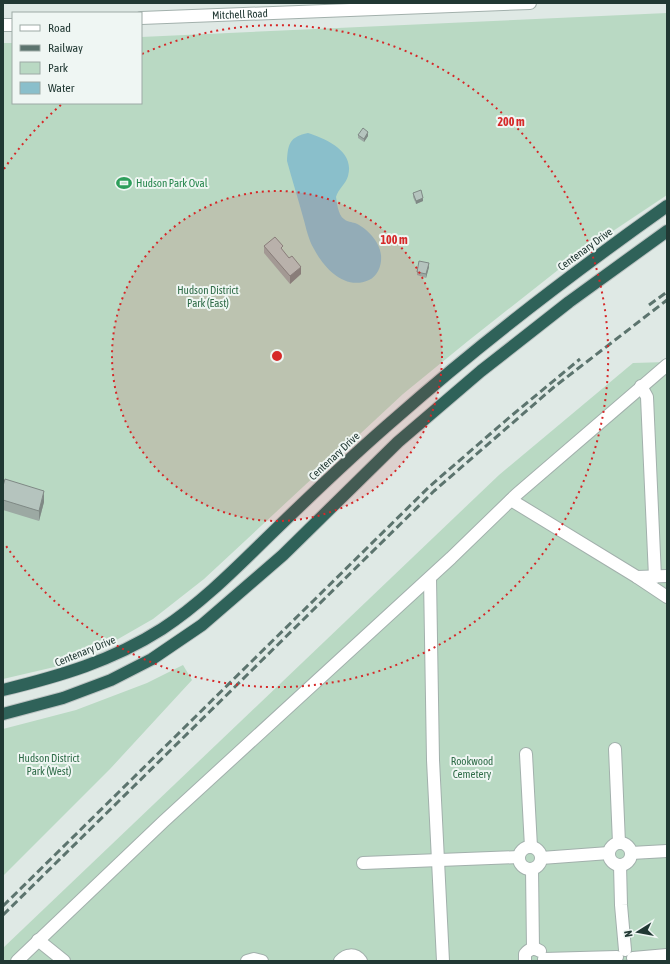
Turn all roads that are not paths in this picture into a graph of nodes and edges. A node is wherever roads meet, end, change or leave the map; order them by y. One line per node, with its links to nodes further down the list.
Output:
1 (530, 3): 2 (street, Mitchell Road)
2 (142, 18)
3 (667, 206): 12 (highway, Centenary Drive)
4 (667, 231): 13 (highway)
5 (667, 365): 6 (street)
6 (641, 386): 7 (street); 8 (street)
7 (511, 500): 9 (street); 10 (street)
8 (661, 576): 9 (street)
9 (637, 577): 11 (street)
10 (430, 578): 23 (street); 27 (street)
11 (667, 597)
12 (3, 690)
13 (3, 714)
14 (615, 749): 16 (street)
15 (526, 754): 17 (street)
16 (619, 842): 19 (street); 20 (street)
17 (531, 847): 21 (street); 22 (street)
18 (667, 851): 20 (street)
19 (609, 853): 22 (street); 25 (street)
20 (631, 853): 25 (street)
21 (519, 857): 23 (street); 26 (street)
22 (541, 858): 26 (street)
23 (439, 860): 24 (street); 38 (street)
24 (363, 863)
25 (620, 864): 30 (street)
26 (532, 869): 28 (street)
27 (38, 940): 32 (street); 33 (street)
28 (532, 949): 31 (street); 39 (street)
29 (667, 955): 30 (street)
30 (625, 957): 31 (street)
31 (543, 960)
32 (16, 961)
33 (64, 961)
34 (247, 961): 35 (street)
35 (262, 961)
36 (340, 961): 37 (street)
37 (361, 961)
38 (443, 961)
39 (525, 961)

